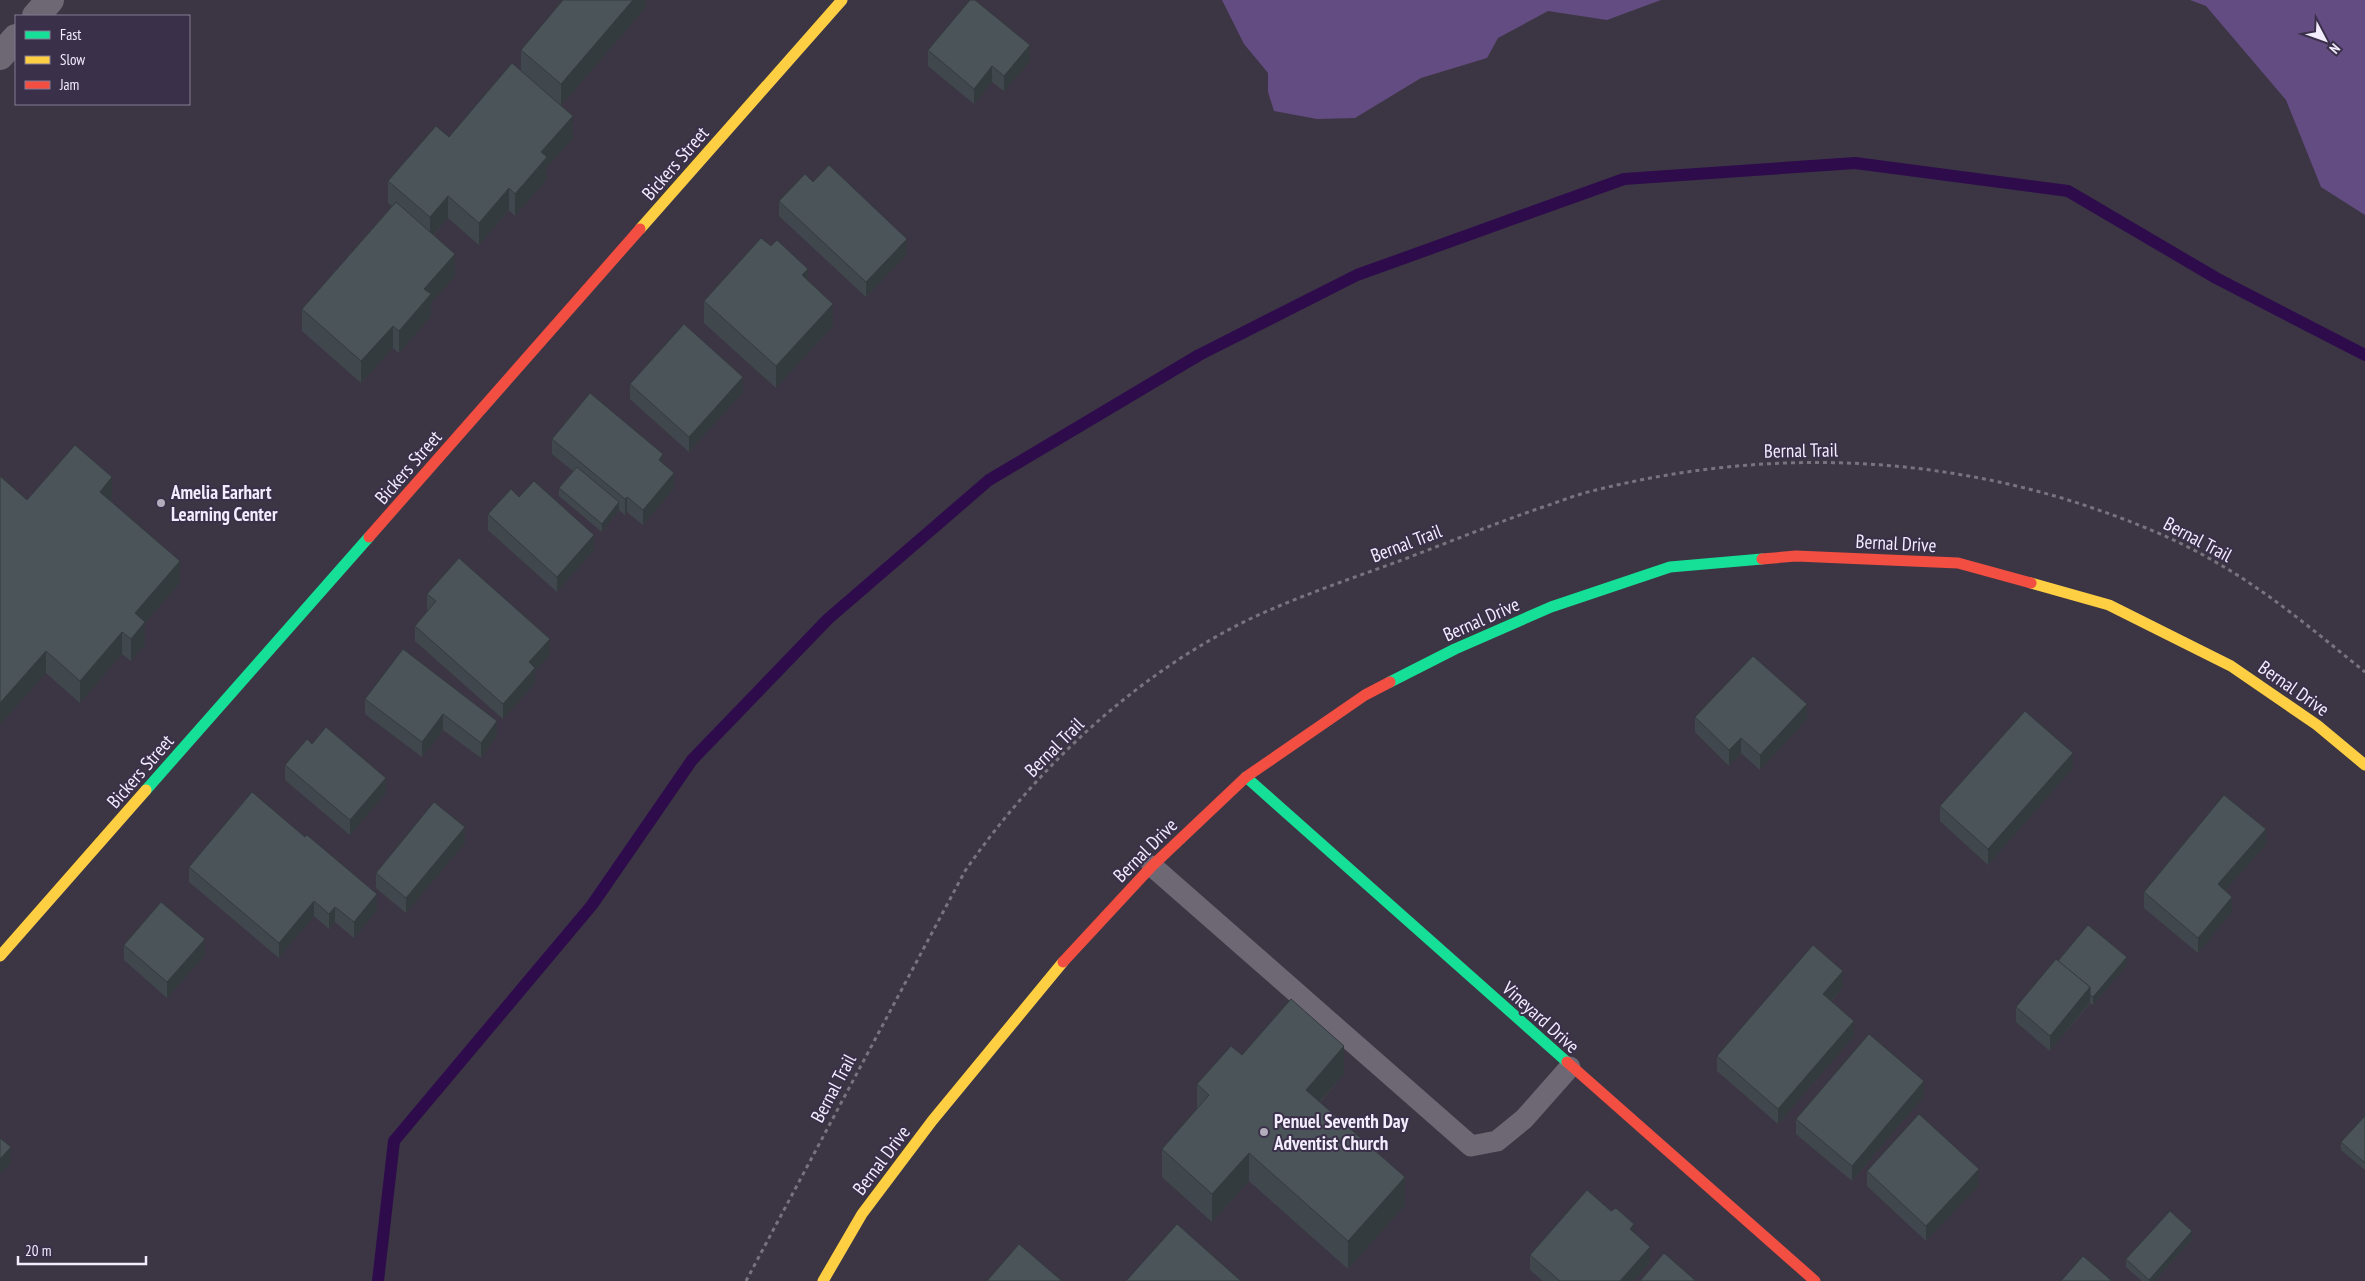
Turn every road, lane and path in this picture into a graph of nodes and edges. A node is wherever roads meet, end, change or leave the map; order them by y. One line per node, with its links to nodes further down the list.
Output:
1 (50, 0): 3 (street)
2 (842, 0): 10 (street, Bickers Street)
3 (37, 15)
4 (15, 39): 5 (street)
5 (0, 56)
6 (2365, 672): 12 (path, Bernal Trail)
7 (2365, 765): 8 (street, Bernal Drive)
8 (1246, 777): 9 (street, Bernal Drive); 11 (street, Vineyard Drive)
9 (1152, 866): 11 (lane); 13 (street, Bernal Drive)
10 (0, 956)
11 (1570, 1066): 14 (street, Vineyard Drive)
12 (746, 1281)
13 (823, 1281)
14 (1815, 1281)

